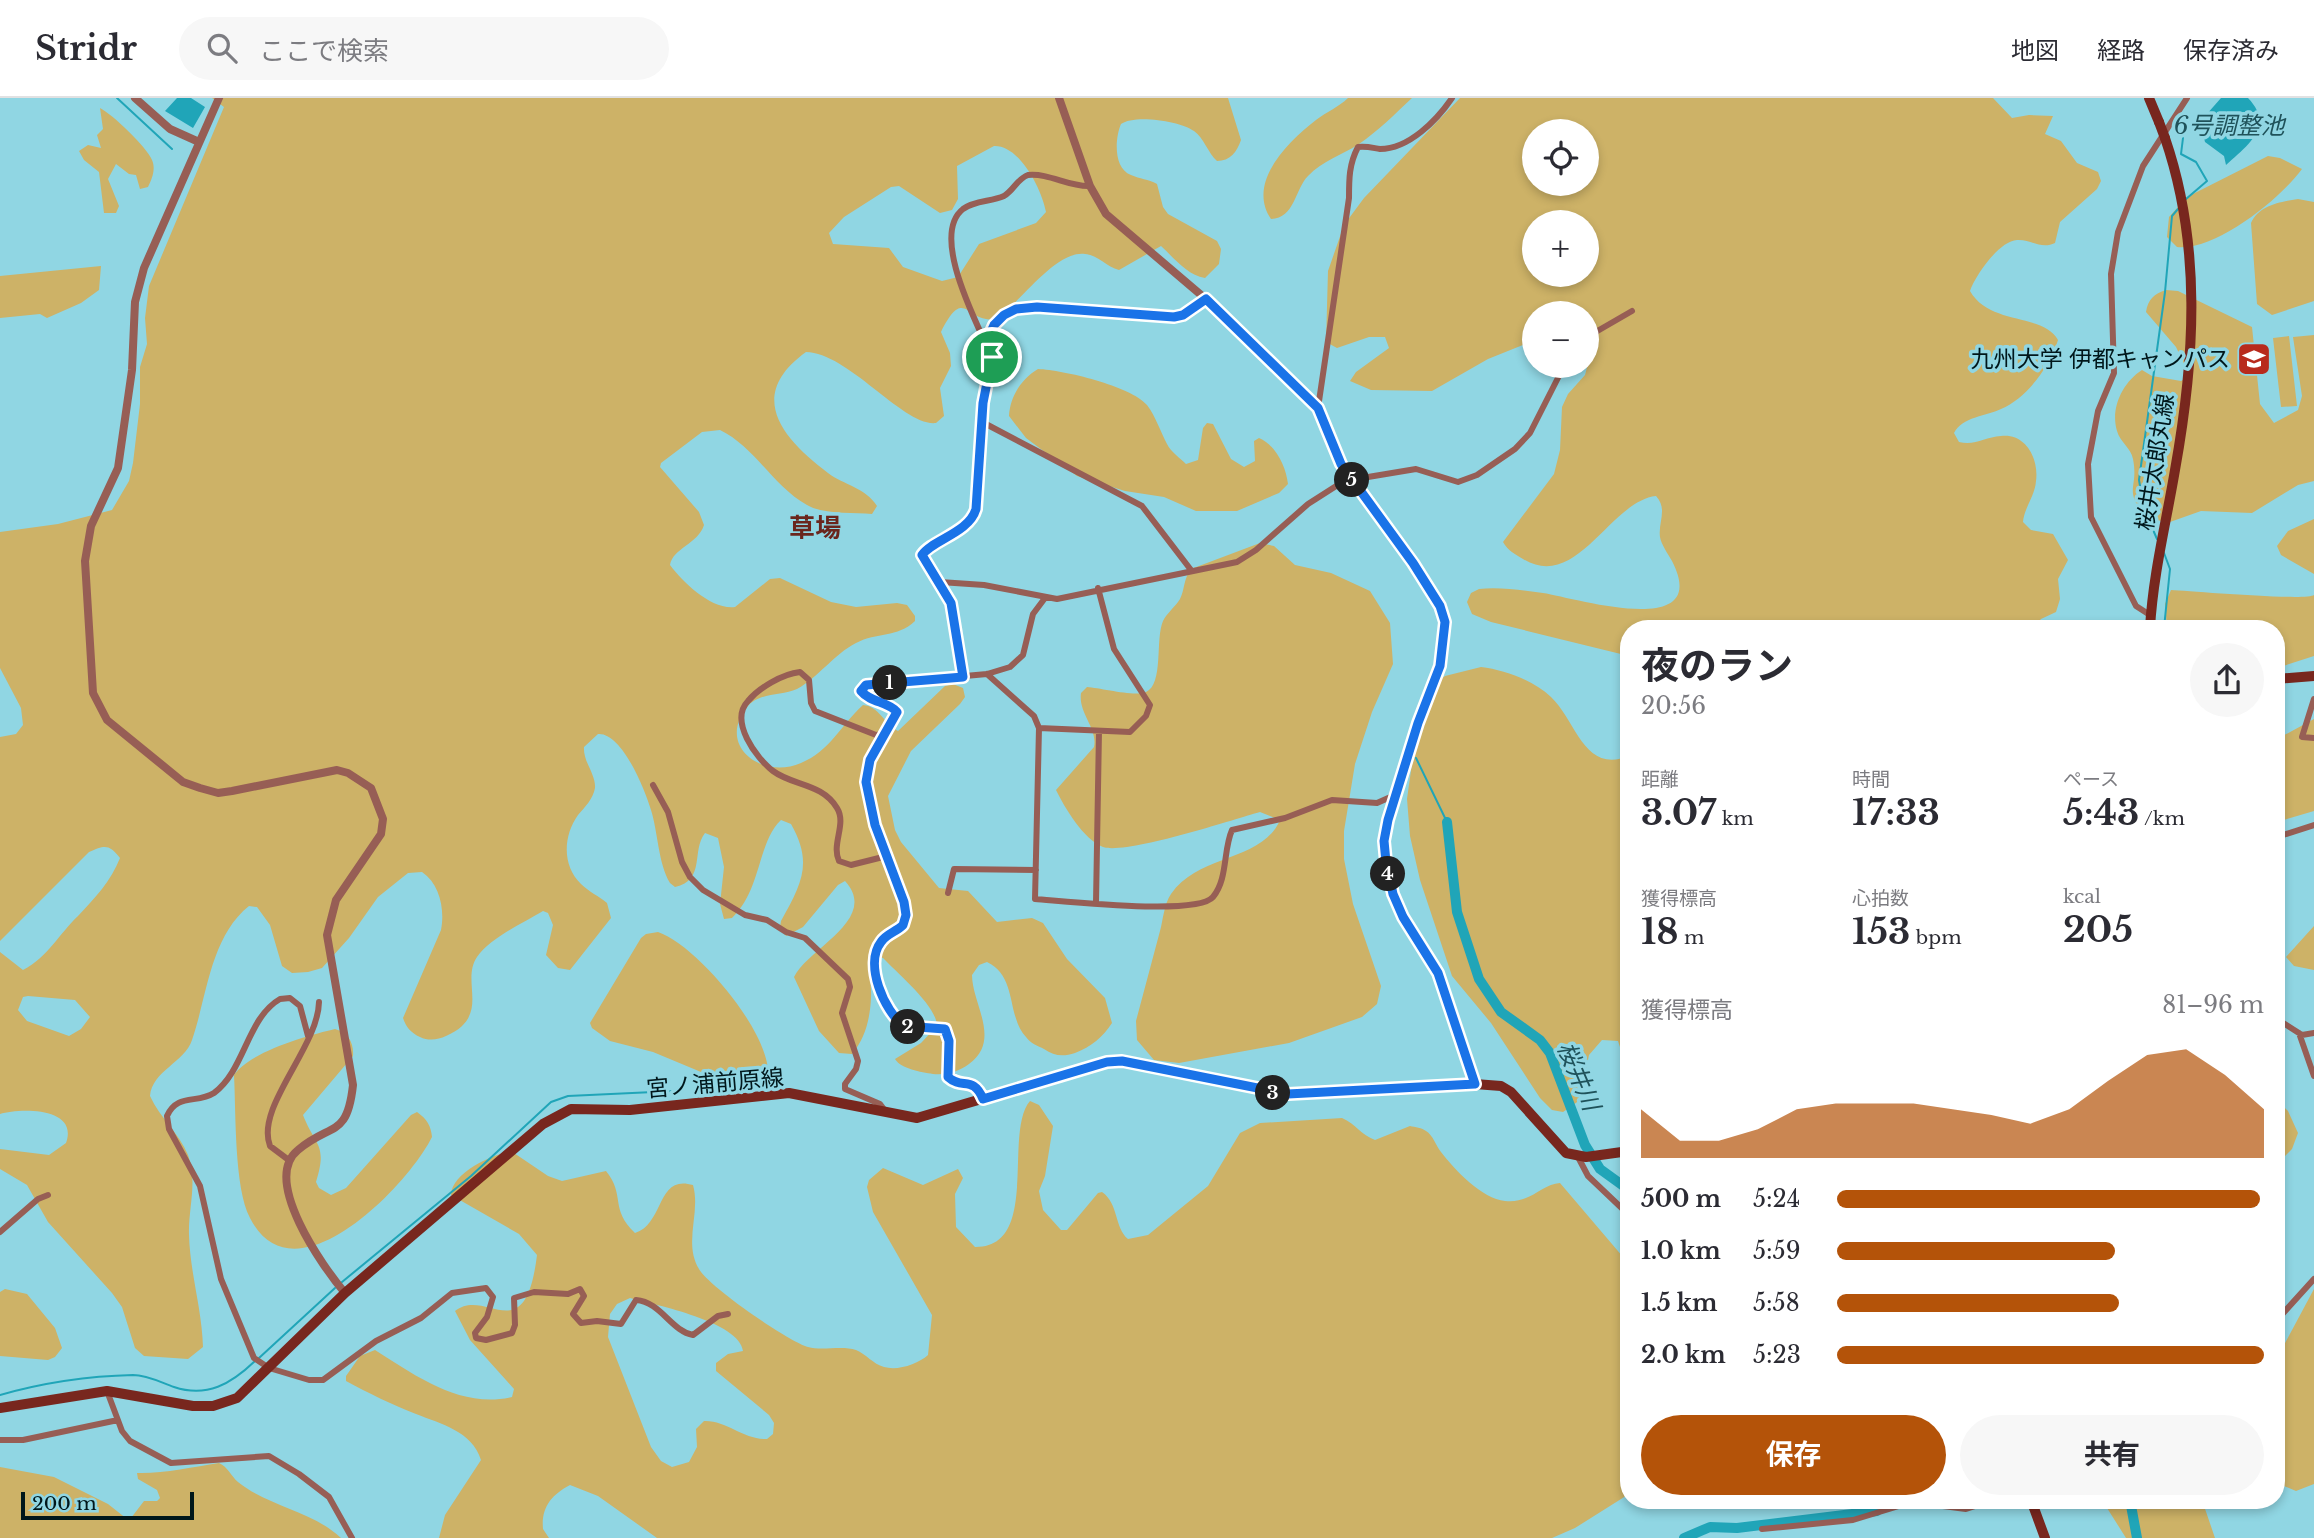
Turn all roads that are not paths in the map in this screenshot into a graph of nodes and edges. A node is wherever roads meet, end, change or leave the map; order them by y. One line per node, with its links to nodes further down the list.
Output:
1 (135, 98): 7 (street)
2 (219, 98): 7 (street)
3 (1059, 98): 8 (street)
4 (1452, 98): 14 (street)
5 (2149, 98): 21 (main road, 桜井太郎丸線, bridge)
6 (2187, 98): 21 (street)
7 (199, 142): 51 (street)
8 (1090, 186): 9 (street); 12 (street)
9 (1206, 299): 12 (street); 14 (street)
10 (1632, 311): 11 (street)
11 (1599, 330)
12 (992, 357): 15 (street)
13 (1558, 378): 16 (street)
14 (1318, 408): 16 (street)
15 (984, 423): 17 (street); 18 (street)
16 (1352, 479): 17 (street); 33 (street)
17 (1191, 570): 19 (street)
18 (940, 582): 20 (street); 25 (street)
19 (1098, 589): 20 (street); 29 (street)
20 (1045, 598): 23 (street)
21 (2150, 615): 22 (main road, 桜井太郎丸線)
22 (2150, 620)
23 (987, 674): 25 (street); 28 (street)
24 (2314, 676): 26 (main road)
25 (963, 677): 30 (street)
26 (2285, 678)
27 (2314, 699): 31 (street)
28 (1039, 729): 29 (street); 37 (street)
29 (1099, 731): 39 (street)
30 (883, 734): 36 (street); 36 (street)
31 (2314, 738)
32 (653, 785): 48 (street)
33 (1395, 795): 39 (street); 46 (street)
34 (2314, 825): 35 (street)
35 (2285, 834)
36 (887, 856): 47 (street)
37 (1036, 870): 38 (street); 39 (street)
38 (948, 893)
39 (1096, 904)
40 (319, 1002): 44 (street)
41 (2285, 1024): 42 (street)
42 (2299, 1033): 43 (street); 45 (street)
43 (2314, 1033)
44 (308, 1036): 51 (street); 59 (street)
45 (2314, 1076)
46 (1475, 1084): 47 (main road, 宮ノ浦前原線); 50 (main road, 宮ノ浦前原線)
47 (983, 1099): 48 (main road, 宮ノ浦前原線)
48 (886, 1114): 56 (main road, 宮ノ浦前原線)
49 (1620, 1152): 50 (main road)
50 (1582, 1157): 53 (street)
51 (290, 1161): 56 (street)
52 (48, 1195): 54 (street)
53 (1620, 1206)
54 (0, 1232)
55 (2314, 1279): 57 (street)
56 (345, 1293): 59 (main road, 宮ノ浦前原線)
57 (2285, 1311)
58 (728, 1314): 59 (street)
59 (269, 1368): 60 (main road, 宮ノ浦前原線)
60 (107, 1391): 61 (main road, 宮ノ浦前原線); 62 (street)
61 (0, 1408)
62 (118, 1420): 63 (street); 67 (street)
63 (0, 1440)
64 (1889, 1509): 66 (street)
65 (2034, 1509): 68 (main road)
66 (1762, 1529)
67 (352, 1538)
68 (2045, 1538)

